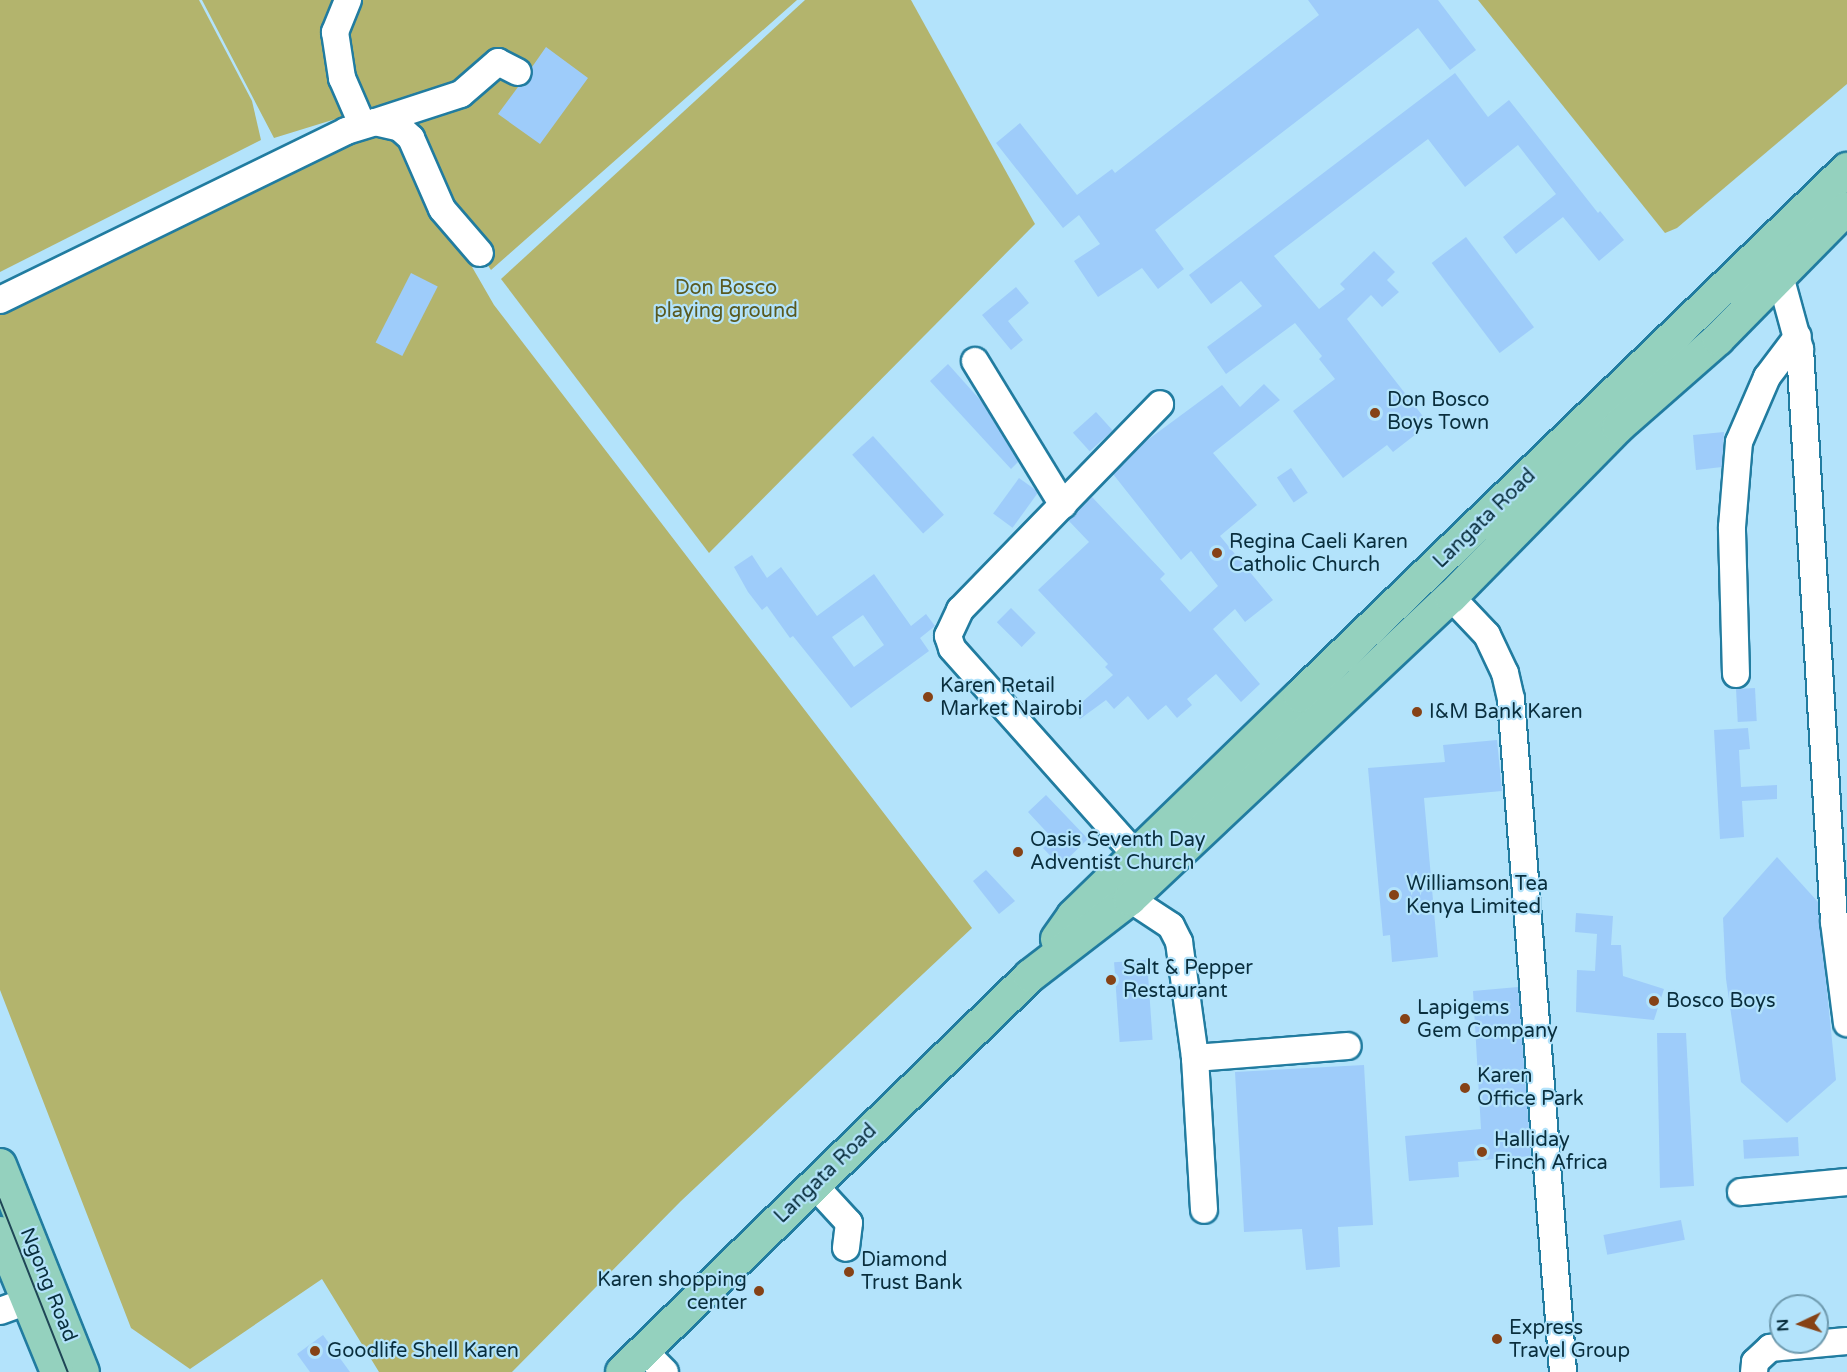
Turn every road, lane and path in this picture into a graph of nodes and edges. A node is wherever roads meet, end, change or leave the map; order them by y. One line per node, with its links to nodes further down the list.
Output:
1 (348, 0): 3 (street)
2 (518, 72): 3 (street)
3 (369, 123): 6 (street); 8 (street)
4 (1847, 169): 15 (main road, Langata Road)
5 (1847, 208): 7 (main road, Langata Road)
6 (480, 253)
7 (1780, 276): 9 (street); 13 (main road, Langata Road)
8 (0, 300)
9 (1798, 336): 14 (street); 18 (street)
10 (975, 361): 12 (street)
11 (1160, 404): 12 (street)
12 (1062, 505): 15 (street)
13 (1451, 597): 16 (main road, Langata Road); 34 (street)
14 (1736, 674)
15 (1137, 856): 17 (main road, Langata Road)
16 (1130, 899): 17 (main road, Langata Road); 20 (street)
17 (1030, 976): 23 (main road, Langata Road)
18 (1847, 1023)
19 (1348, 1046): 20 (street)
20 (1195, 1058): 25 (street)
21 (0, 1164): 32 (main road, Ngong Road)
22 (1847, 1182): 24 (street)
23 (815, 1186): 27 (street); 30 (main road, Langata Road)
24 (1741, 1192)
25 (1204, 1210)
26 (0, 1233): 28 (main road, Ngong Road)
27 (846, 1248)
28 (14, 1306): 31 (main road, Ngong Road)
29 (1847, 1341): 35 (street)
30 (632, 1361): 33 (street)
31 (57, 1372)
32 (83, 1372)
33 (665, 1372)
34 (1563, 1372)
35 (1754, 1372)

